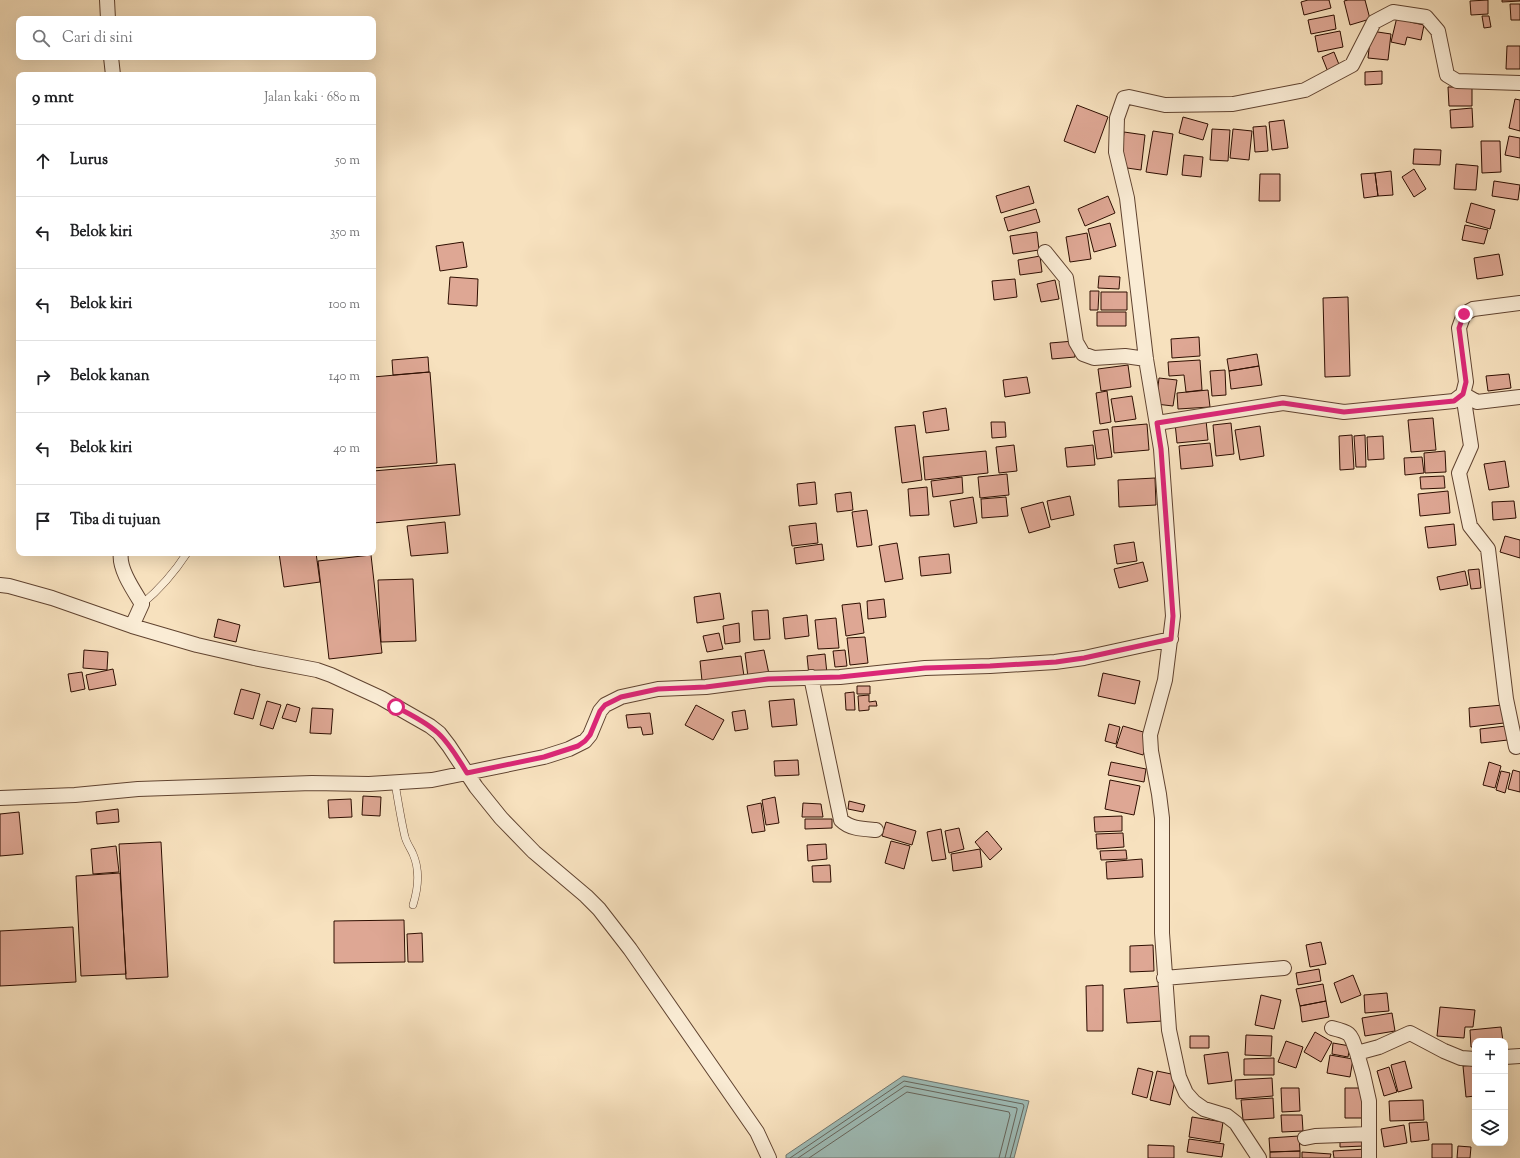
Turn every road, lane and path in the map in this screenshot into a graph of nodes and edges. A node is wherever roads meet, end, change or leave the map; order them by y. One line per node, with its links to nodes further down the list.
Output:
1 (107, 0): 2 (street)
2 (108, 16)
3 (111, 60): 4 (street)
4 (113, 72)
5 (1520, 83): 8 (street)
6 (1045, 252): 8 (street)
7 (1520, 303): 9 (street)
8 (1146, 359): 11 (street)
9 (1463, 394): 10 (street); 11 (street); 19 (street)
10 (1520, 397)
11 (1157, 423): 17 (street)
12 (120, 556): 15 (street)
13 (185, 556): 15 (lane)
14 (0, 585): 16 (street)
15 (142, 604): 16 (street)
16 (132, 626): 20 (street)
17 (1171, 639): 18 (street); 26 (street)
18 (810, 678): 20 (street); 23 (street)
19 (1516, 747)
20 (467, 773): 21 (street); 34 (street)
21 (395, 783): 22 (street); 24 (lane)
22 (0, 798)
23 (876, 830)
24 (413, 905)
25 (1284, 968): 26 (street)
26 (1164, 978): 35 (street)
27 (1332, 1028): 28 (street)
28 (1356, 1053): 31 (street); 32 (street)
29 (1520, 1056): 30 (street)
30 (1508, 1057)
31 (1472, 1060)
32 (1369, 1134): 33 (street); 36 (street)
33 (1305, 1138)
34 (769, 1158)
35 (1259, 1158)
36 (1370, 1158)

